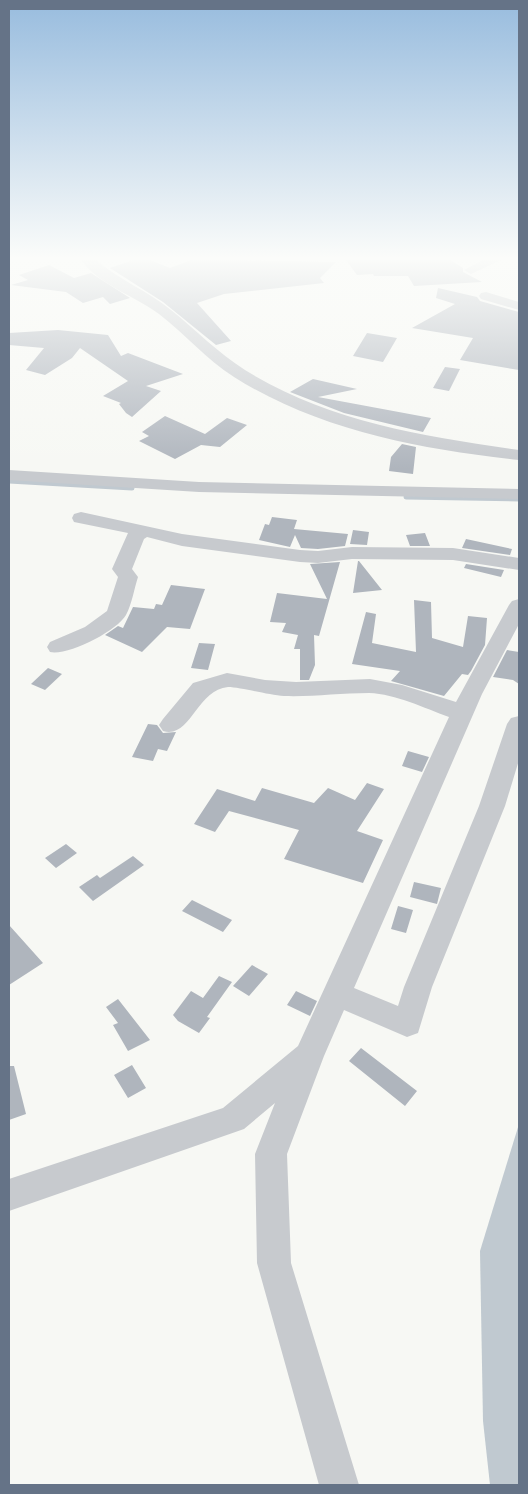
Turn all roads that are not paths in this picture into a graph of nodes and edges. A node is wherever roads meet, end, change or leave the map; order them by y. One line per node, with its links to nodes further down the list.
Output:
1 (187, 330): 2 (street)
2 (519, 454)
3 (9, 475): 5 (street)
4 (9, 487): 6 (street)
5 (519, 494)
6 (519, 507)
7 (81, 518): 8 (street)
8 (147, 531): 9 (street); 11 (street)
9 (519, 564)
10 (519, 605): 12 (street)
11 (58, 647)
12 (463, 712): 14 (street); 15 (street)
13 (519, 724): 15 (street)
14 (171, 725)
15 (337, 994): 16 (street)
16 (309, 1055): 17 (street); 18 (street)
17 (9, 1195)
18 (339, 1485)

